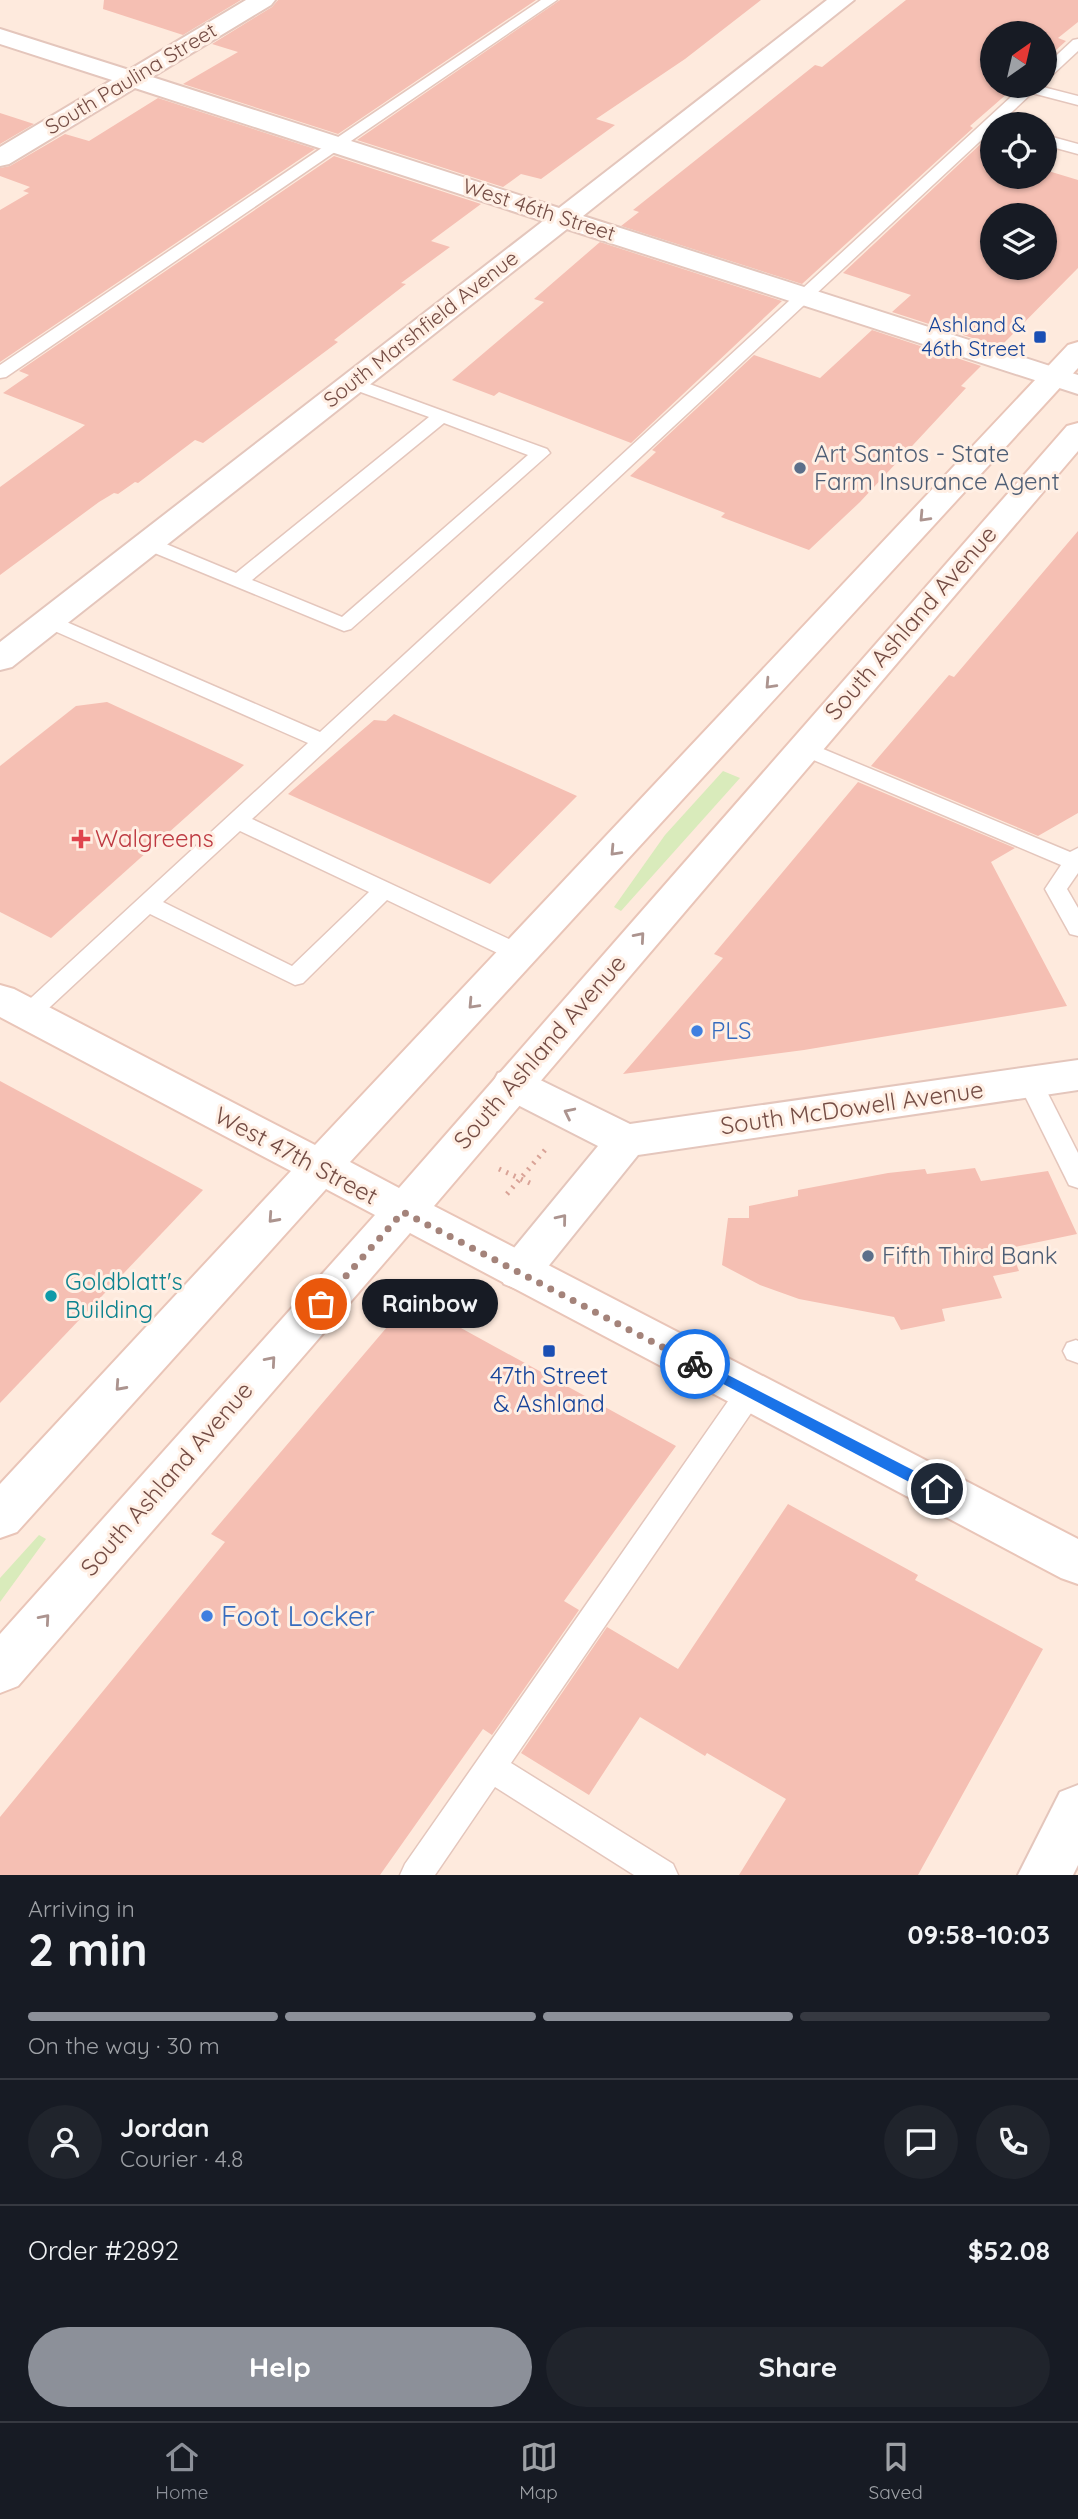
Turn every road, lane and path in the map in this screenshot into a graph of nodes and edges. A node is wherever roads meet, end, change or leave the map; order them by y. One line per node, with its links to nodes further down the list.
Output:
1 (262, 0): 7 (street, South Paulina Street)
2 (550, 0): 14 (lane)
3 (842, 0): 17 (street, South Marshfield Avenue)
4 (0, 36): 7 (street, West 46th Street)
5 (1078, 43): 6 (lane)
6 (1057, 63)
7 (132, 79): 14 (street, West 46th Street); 16 (street, South Paulina Street)
8 (1057, 95): 10 (lane)
9 (1019, 98): 11 (lane)
10 (1078, 101)
11 (1004, 112)
12 (980, 135): 18 (lane)
13 (1057, 143): 15 (lane)
14 (335, 144): 17 (street, West 46th Street); 20 (lane)
15 (1078, 149)
16 (0, 158)
17 (562, 218): 18 (street, West 46th Street); 22 (street, South Marshfield Avenue)
18 (803, 296): 21 (street, West 46th Street); 29 (lane)
19 (1078, 351): 21 (street)
20 (0, 373)
21 (1066, 381): 36 (street, one-way to 36)
22 (353, 383): 23 (lane); 25 (street, South Marshfield Avenue)
23 (442, 416): 26 (lane); 26 (lane)
24 (1078, 432): 30 (street, South Ashland Avenue)
25 (147, 543): 26 (lane); 27 (street, South Marshfield Avenue)
26 (238, 581)
27 (48, 621): 28 (street, South Marshfield Avenue); 29 (lane)
28 (0, 659)
29 (323, 741): 31 (lane)
30 (804, 748): 32 (lane); 40 (street, South Ashland Avenue, one-way to 30)
31 (236, 820): 33 (lane); 34 (lane)
32 (1076, 859): 35 (lane)
33 (384, 890): 34 (lane); 36 (lane)
34 (147, 903): 37 (lane)
35 (1078, 928)
36 (520, 954): 43 (street, one-way to 43)
37 (14, 1007): 43 (street, West 47th Street)
38 (1078, 1075): 39 (street, South McDowell Avenue)
39 (1030, 1082): 41 (street, South McDowell Avenue); 46 (lane)
40 (512, 1084): 41 (street, one-way to 40); 49 (street, South Ashland Avenue)
41 (626, 1141): 50 (street, one-way to 41)
42 (550, 1143): 45 (path)
43 (319, 1168): 49 (street, West 47th Street); 52 (street, one-way to 52)
44 (498, 1169): 45 (path)
45 (520, 1178): 47 (path); 48 (path)
46 (1078, 1178)
47 (543, 1189)
48 (507, 1194)
49 (403, 1212): 50 (street, West 47th Street); 54 (street, South Ashland Avenue, one-way to 49)
50 (519, 1272): 51 (street, West 47th Street)
51 (750, 1392): 53 (street, West 47th Street); 55 (lane)
52 (0, 1517)
53 (1078, 1563)
54 (0, 1670)
55 (491, 1768): 57 (lane); 58 (lane)
56 (1078, 1810): 59 (street)
57 (416, 1875)
58 (662, 1875)
59 (1045, 1875)

